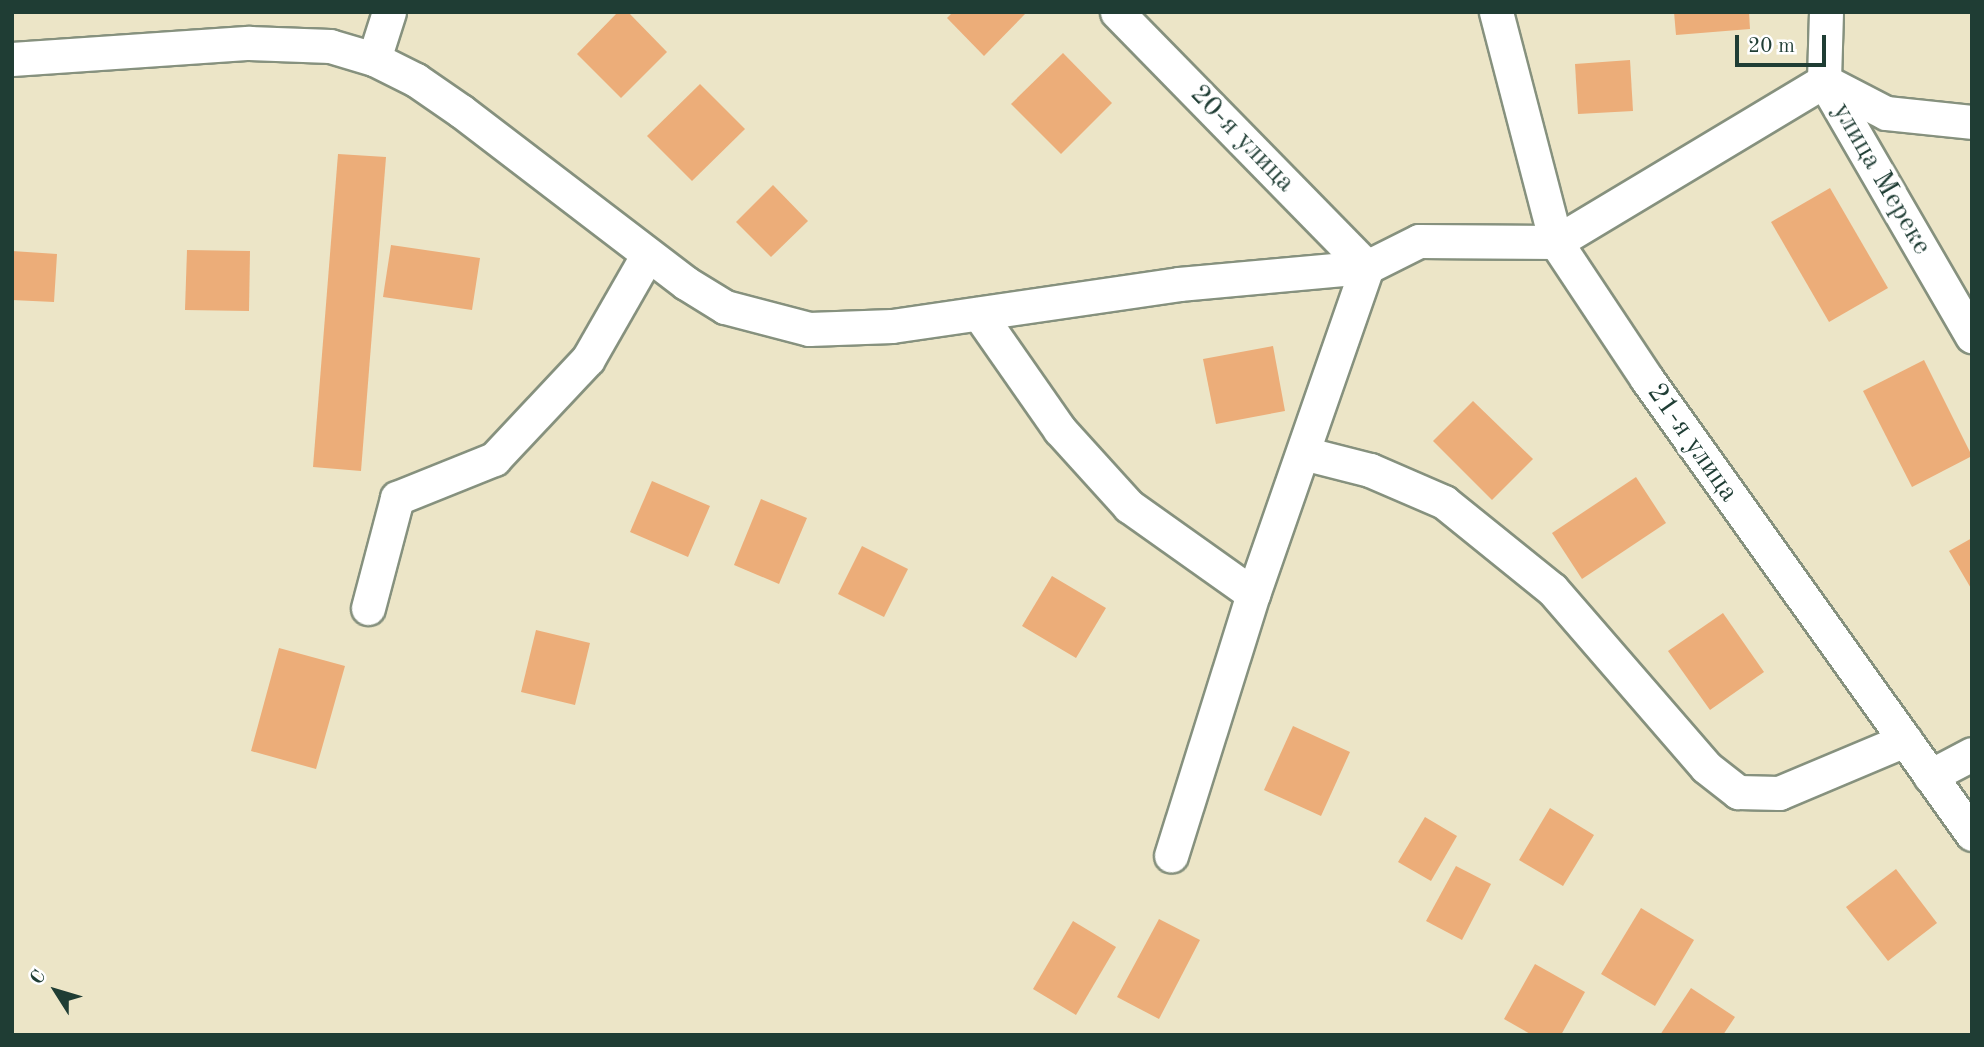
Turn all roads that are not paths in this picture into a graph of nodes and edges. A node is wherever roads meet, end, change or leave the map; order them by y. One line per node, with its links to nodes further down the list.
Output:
1 (389, 12): 6 (street)
2 (1117, 12): 11 (street, 20-я улица)
3 (1496, 12): 9 (street, 21-я улица)
4 (1826, 12): 7 (street, улица Мереке)
5 (12, 59): 6 (street)
6 (374, 59): 10 (street)
7 (1824, 81): 8 (street); 9 (street); 13 (street, улица Мереке)
8 (1972, 121)
9 (1556, 242): 11 (street); 17 (street, 21-я улица)
10 (648, 256): 12 (street); 16 (street)
11 (1367, 267): 12 (street); 14 (street)
12 (979, 314): 15 (street)
13 (1972, 335)
14 (1303, 453): 15 (street); 17 (street)
15 (1253, 594): 21 (street)
16 (368, 608)
17 (1905, 740): 19 (street, 21-я улица)
18 (1972, 754): 19 (street)
19 (1930, 776): 20 (street, 21-я улица)
20 (1972, 834)
21 (1171, 855)

